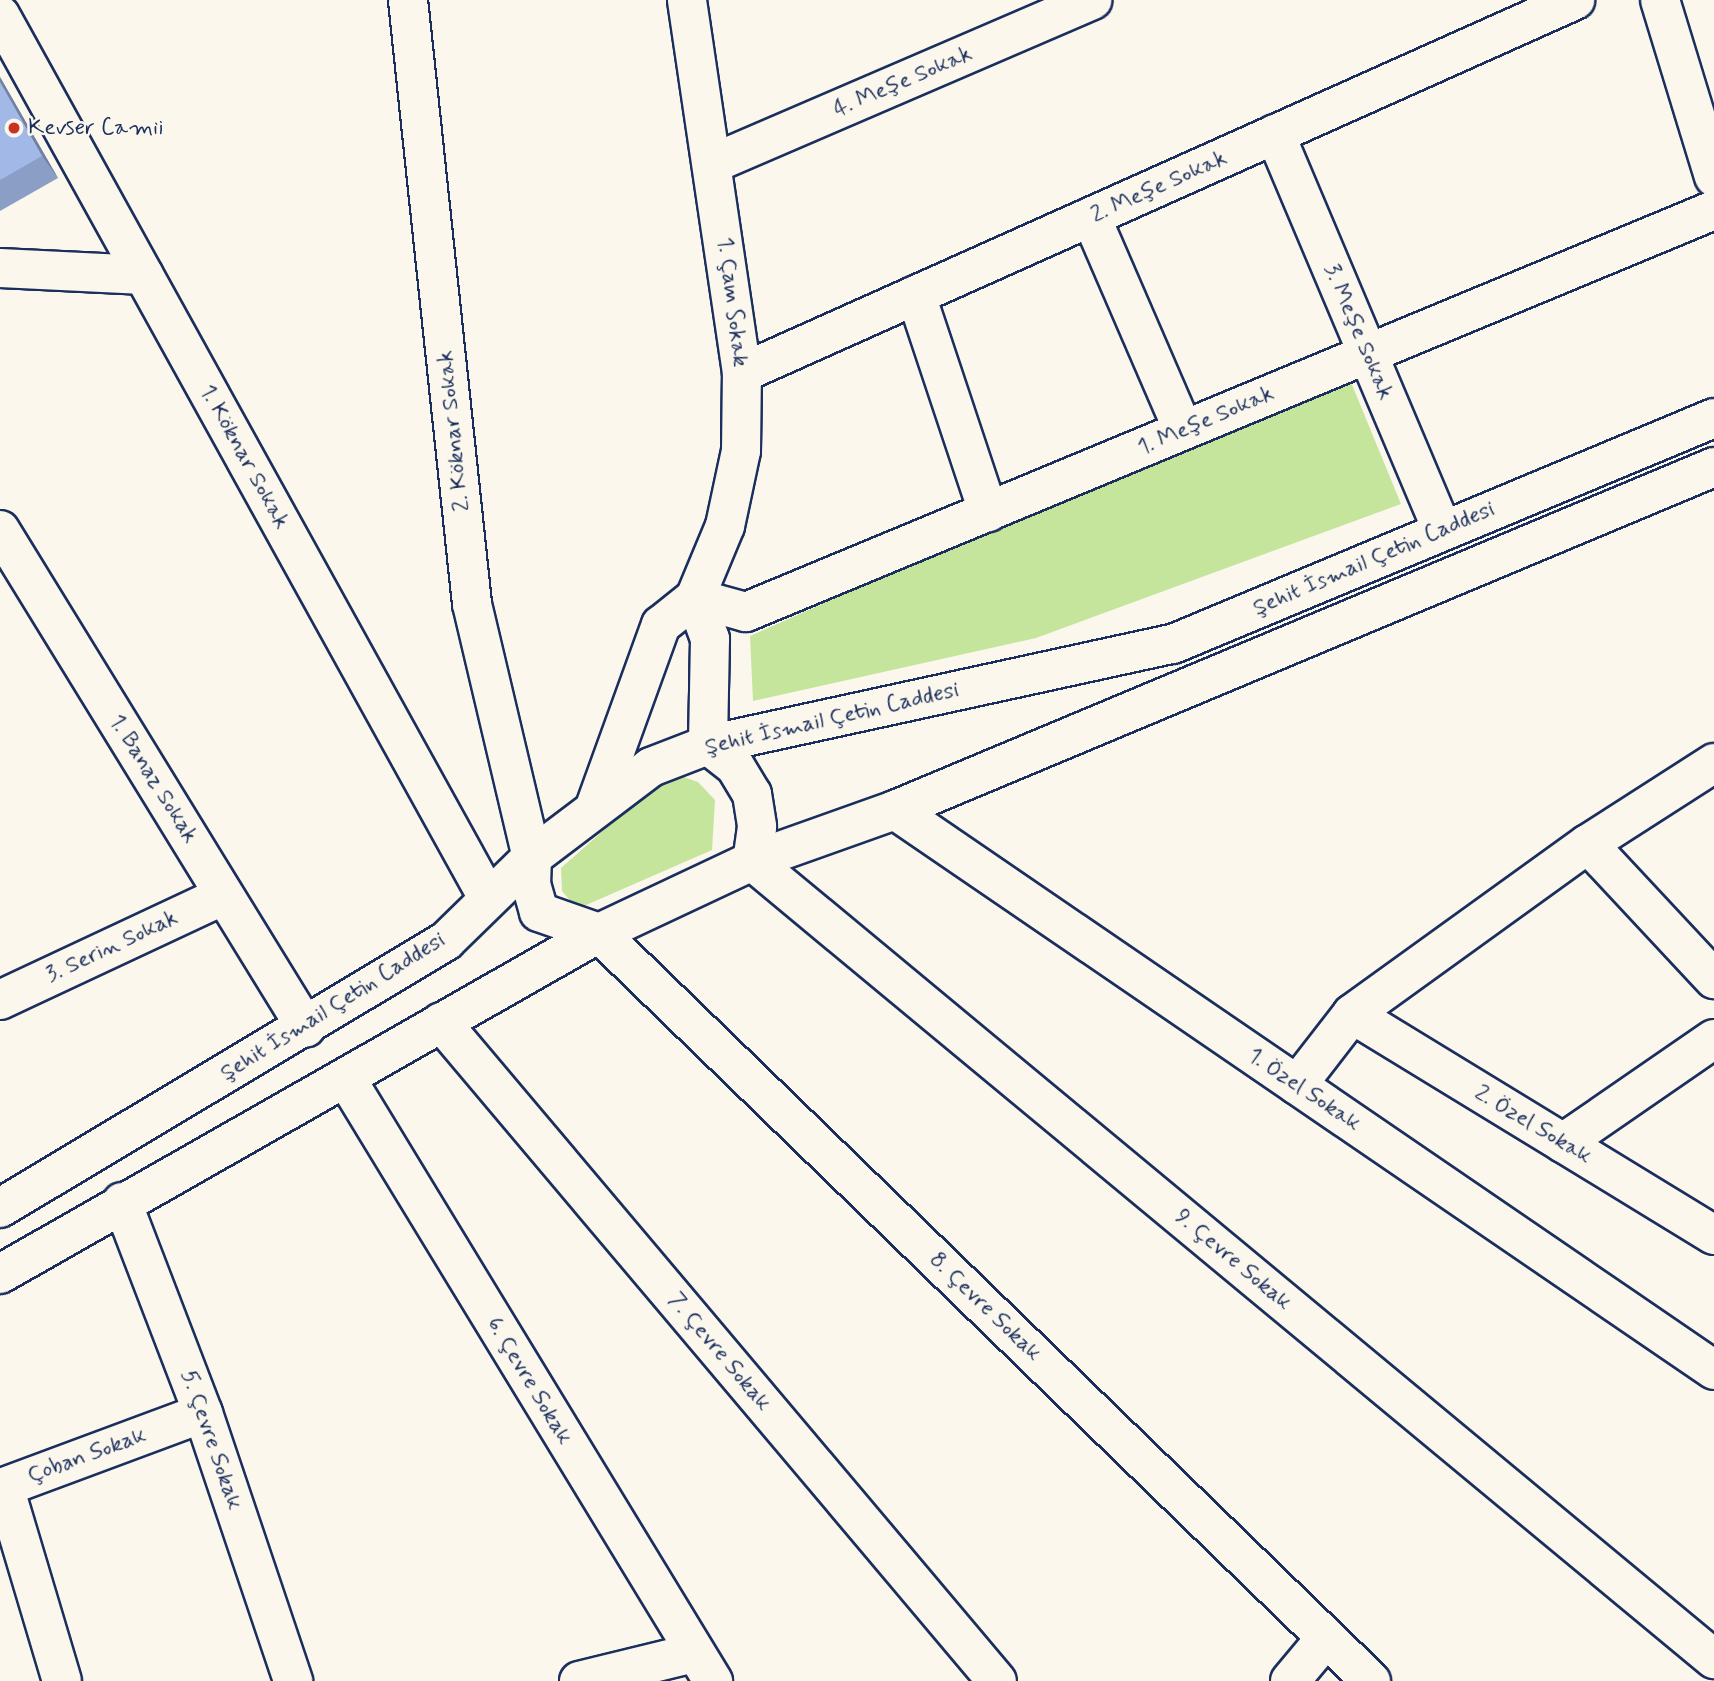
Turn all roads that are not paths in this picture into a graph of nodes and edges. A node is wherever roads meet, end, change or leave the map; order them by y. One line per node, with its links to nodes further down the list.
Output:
1 (408, 0): 29 (street, 2. Köknar Sokak)
2 (687, 0): 8 (street, 1. Çam Sokak)
3 (1092, 0): 8 (street, 4. Meşe Sokak)
4 (1575, 0): 7 (street, 2. Meşe Sokak)
5 (1660, 0): 9 (street)
6 (0, 15): 13 (street, 1. Köknar Sokak)
7 (1275, 134): 11 (street, 2. Meşe Sokak); 15 (street, 3. Meşe Sokak)
8 (714, 163): 16 (street, 1. Çam Sokak)
9 (1714, 177)
10 (1714, 210): 15 (street, 1. Meşe Sokak)
11 (1091, 216): 14 (street, 2. Meşe Sokak); 18 (street)
12 (0, 268): 13 (street)
13 (144, 275): 32 (street, 1. Köknar Sokak)
14 (916, 295): 16 (street, 2. Meşe Sokak); 20 (street)
15 (1367, 354): 18 (street, 1. Meşe Sokak); 22 (street, 3. Meşe Sokak)
16 (742, 373): 23 (street, 1. Çam Sokak)
17 (1714, 418): 22 (street, Şehit İsmail Çetin Caddesi)
18 (1183, 430): 20 (street, 1. Meşe Sokak)
19 (1714, 467): 27 (street, Şehit İsmail Çetin Caddesi)
20 (988, 512): 23 (street, 1. Meşe Sokak)
21 (0, 530): 31 (street, 1. Banaz Sokak)
22 (1442, 530): 24 (street, Şehit İsmail Çetin Caddesi)
23 (695, 598): 24 (street); 26 (street)
24 (708, 745): 26 (street, Şehit İsmail Çetin Caddesi); 30 (street)
25 (1714, 763): 28 (street)
26 (595, 807): 29 (street, Şehit İsmail Çetin Caddesi)
27 (895, 810): 30 (street, Şehit İsmail Çetin Caddesi); 41 (street, 1. Özel Sokak)
28 (1588, 844): 34 (street); 36 (street)
29 (533, 857): 32 (street, Şehit İsmail Çetin Caddesi); 33 (street, 2. Köknar Sokak)
30 (752, 861): 33 (street, Şehit İsmail Çetin Caddesi); 50 (street, 9. Çevre Sokak)
31 (224, 895): 35 (street, 3. Serin Sokak); 38 (street, 1. Banaz Sokak)
32 (488, 898): 38 (street, Şehit İsmail Çetin Caddesi)
33 (599, 933): 37 (street, Şehit İsmail Çetin Caddesi); 49 (street, 8. Çevre Sokak)
34 (1714, 979)
35 (0, 1000)
36 (1352, 1014): 41 (street); 42 (street, 2. Özel Sokak)
37 (441, 1022): 40 (street, Şehit İsmail Çetin Caddesi); 55 (street, 7. Çevre Sokak)
38 (306, 1028): 44 (street, Şehit İsmail Çetin Caddesi)
39 (1714, 1038): 42 (street)
40 (346, 1080): 43 (street, Şehit İsmail Çetin Caddesi); 51 (street, 6. Çevre Sokak)
41 (1297, 1085): 47 (street, 1. Özel Sokak)
42 (1563, 1143): 45 (street, 2. Özel Sokak)
43 (122, 1202): 46 (street, Şehit İsmail Çetin Caddesi); 48 (street, 5. Çevre Sokak)
44 (0, 1208)
45 (1714, 1235)
46 (0, 1274)
47 (1714, 1370)
48 (203, 1413): 52 (street, Çoban Sokak); 53 (street, 5. Çevre Sokak)
49 (1326, 1638): 56 (street); 57 (street, 8. Çevre Sokak)
50 (1714, 1659)
51 (704, 1667): 54 (street)
52 (62, 1681)
53 (293, 1681)
54 (579, 1681)
55 (997, 1681)
56 (1290, 1681)
57 (1371, 1681)

